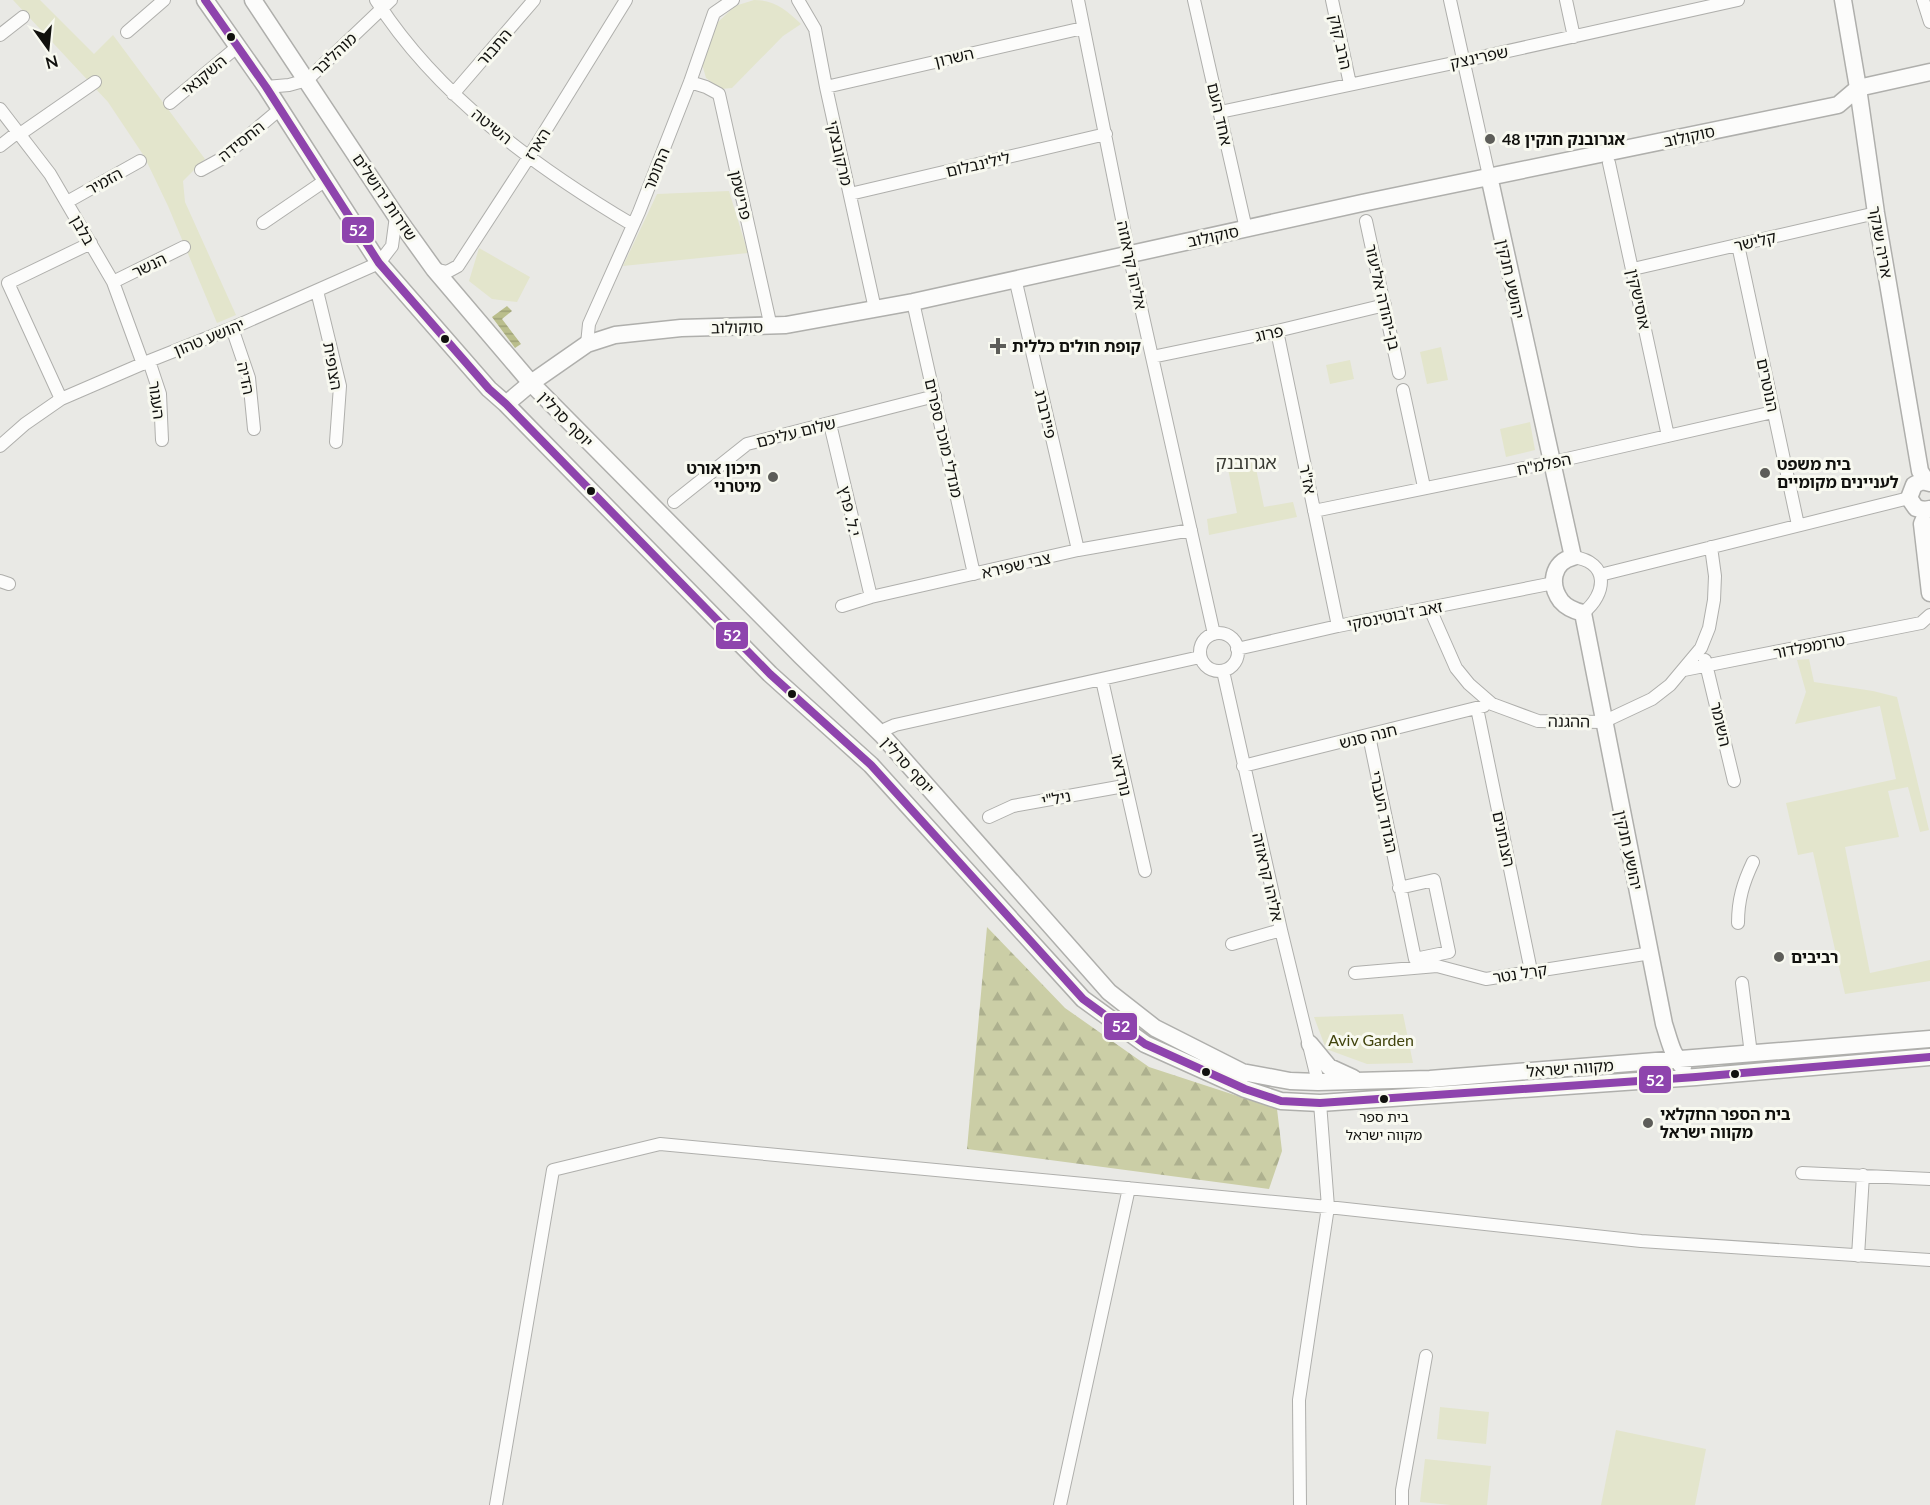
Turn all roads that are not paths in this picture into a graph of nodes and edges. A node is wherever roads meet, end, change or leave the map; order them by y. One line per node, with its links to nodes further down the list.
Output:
1 (164, 0): 21 (street)
2 (205, 0): 24 (main road)
3 (253, 0): 27 (main road, שדרות ירושלים)
4 (391, 0): 17 (street, מוהליבר)
5 (534, 0): 34 (street, התבור)
6 (626, 0): 42 (street, הארז)
7 (733, 0): 29 (street, התומר)
8 (798, 0): 32 (street, מרקובצקי)
9 (1078, 0): 20 (street, אליהו קראוזה)
10 (1194, 0): 38 (street, אחד העם)
11 (1332, 0): 30 (street, הרב קוק)
12 (1450, 0): 25 (street, יהושע חנקין)
13 (1566, 0): 23 (street)
14 (1738, 0): 23 (street, שפרינצק)
15 (1843, 0): 33 (main road, אריה שנקר)
16 (1923, 0): 19 (street)
17 (379, 5): 27 (street, מוהליבר); 34 (street, השיטה)
18 (23, 17): 22 (street)
19 (1930, 22)
20 (1083, 28): 32 (street, השרון); 40 (street, אליהו קראוזה)
21 (126, 32)
22 (0, 36)
23 (1574, 37): 25 (street, שפרינצק)
24 (237, 46): 31 (main road); 35 (street, השקנאי)
25 (1463, 61): 30 (street, שפרינצק); 46 (street, יהושע חנקין)
26 (1930, 72): 33 (main road, סוקולוב)
27 (307, 80): 31 (street, מוהליבר); 51 (main road, שדרות ירושלים)
28 (95, 82): 39 (street)
29 (690, 82): 54 (street, התומר); 69 (street, פרישמן)
30 (1350, 84): 38 (street, שפרינצק)
31 (266, 87): 36 (main road)
32 (826, 87): 48 (street, מרקובצקי)
33 (1858, 88): 46 (main road, סוקולוב); 50 (main road, אריה שנקר)
34 (453, 94): 42 (street, השיטה)
35 (170, 103)
36 (280, 109): 45 (street, החסידה); 47 (main road)
37 (0, 110): 39 (street, בלבן)
38 (1220, 112): 55 (street, אחד העם)
39 (19, 133): 41 (street); 49 (street, בלבן)
40 (1106, 134): 48 (street, לילינבלום); 59 (street, אליהו קראוזה)
41 (0, 146)
42 (529, 157): 54 (street, השיטה); 62 (street, הארז)
43 (141, 161): 49 (street, הזמיר)
44 (1609, 163): 61 (street, אוסישקין)
45 (201, 170)
46 (1489, 176): 55 (main road, סוקולוב); 91 (main road, יהושע חנקין)
47 (326, 180): 53 (street); 60 (main road)
48 (850, 194): 68 (street, מרקובצקי)
49 (67, 202): 56 (street, בלבן)
50 (1876, 213): 57 (street, קלישר); 92 (main road, אריה שנקר)
51 (396, 216): 60 (street); 62 (main road, שדרות ירושלים)
52 (1366, 221): 67 (street, בן-יהודה אליעזר)
53 (263, 223)
54 (633, 225): 72 (street, התומר)
55 (1246, 229): 59 (main road, סוקולוב)
56 (90, 243): 64 (street, בלבן); 81 (street)
57 (1738, 245): 61 (street, קלישר); 83 (street, הנוטרים)
58 (184, 247): 64 (street, הנשר)
59 (1129, 254): 63 (main road, סוקולוב); 74 (street, אליהו קראוזה)
60 (379, 263): 65 (street, יהושע טהון); 82 (main road)
61 (1633, 268): 87 (street, אוסישקין)
62 (434, 270): 73 (main road, שדרות ירושלים)
63 (1015, 278): 66 (main road, סוקולוב); 101 (street, פיירברג)
64 (113, 282): 75 (street, בלבן)
65 (317, 291): 70 (street, יהושע טהון); 89 (street, הצופית)
66 (912, 302): 68 (main road, סוקולוב); 80 (street, מנדלי מוכר ספרים)
67 (1385, 305): 71 (street, פרוג); 77 (street, בן-יהודה אליעזר)
68 (875, 309): 69 (main road, סוקולוב)
69 (771, 327): 72 (main road, סוקולוב)
70 (232, 328): 75 (street, יהושע טהון); 86 (street, הדיה)
71 (1277, 332): 74 (street, פרוג); 97 (street, אז"ר)
72 (587, 344): 76 (main road, סוקולוב)
73 (510, 357): 76 (main road); 78 (main road, שדרות ירושלים)
74 (1152, 357): 99 (street, אליהו קראוזה)
75 (146, 362): 81 (street, יהושע טהון); 88 (street, העגור)
76 (560, 362): 78 (main road, סוקולוב); 84 (main road)
77 (1399, 373)
78 (531, 383): 82 (main road, סוקולוב); 84 (main road, יוסף סרלין)
79 (1403, 390): 93 (street)
80 (935, 396): 85 (street, שלום עליכם); 103 (street, מנדלי מוכר ספרים)
81 (61, 399): 90 (street, יהושע טהון)
82 (506, 404): 126 (main road, יוסף סרלין)
83 (1773, 412): 87 (street, הפלמ"ח); 98 (street, הנוטרים)
84 (562, 415): 124 (main road, יוסף סרלין)
85 (830, 424): 95 (street, שלום עליכם); 107 (street, י.ל. פרץ)
86 (254, 429)
87 (1668, 436): 91 (street, הפלמ"ח)
88 (162, 440)
89 (336, 442)
90 (1, 444)
91 (1551, 463): 93 (street, הפלמ"ח); 102 (main road, יהושע חנקין)
92 (1928, 482): 94 (main road)
93 (1424, 487): 97 (street, הפלמ"ח)
94 (1909, 498): 96 (main road); 98 (street)
95 (674, 502)
96 (1929, 509): 106 (main road)
97 (1314, 511): 112 (street, אז"ר)
98 (1798, 525): 100 (street)
99 (1191, 530): 101 (street, צבי שפירא); 113 (street, אליהו קראוזה)
100 (1711, 547): 104 (street); 114 (street, ההגנה)
101 (1078, 550): 103 (street, צבי שפירא)
102 (1573, 557): 104 (street); 105 (main road)
103 (974, 574): 107 (street, צבי שפירא)
104 (1600, 575): 110 (street)
105 (1554, 584): 109 (street, זאב ז'בוטינסקי); 110 (main road)
106 (1930, 593)
107 (871, 597): 108 (street, צבי שפירא)
108 (842, 606)
109 (1430, 609): 112 (street, זאב ז'בוטינסקי); 121 (street, ההגנה)
110 (1582, 613): 123 (main road, יהושע חנקין)
111 (1930, 615): 117 (street, טרומפלדור)
112 (1338, 626): 115 (street, זאב ז'בוטינסקי)
113 (1214, 634): 115 (street); 116 (street)
114 (1701, 648): 117 (street); 118 (street, ההגנה)
115 (1238, 649): 119 (street)
116 (1200, 657): 119 (street); 120 (street)
117 (1707, 667): 118 (street, טרומפלדור); 128 (street, השומר)
118 (1684, 670): 123 (street, ההגנה)
119 (1223, 671): 127 (street, אליהו קראוזה)
120 (1101, 680): 124 (street); 129 (street, נורדאו)
121 (1492, 704): 122 (street, חנה סנש); 123 (street, ההגנה)
122 (1476, 708): 125 (street, חנה סנש); 138 (street, הצנחנים)
123 (1603, 722): 137 (main road, יהושע חנקין)
124 (888, 730): 126 (main road); 150 (main road, יוסף סרלין)
125 (1368, 736): 127 (street, חנה סנש); 133 (street, הגדוד העברי)
126 (871, 765): 151 (main road, יוסף סרלין)
127 (1243, 766): 135 (street, אליהו קראוזה)
128 (1734, 781)
129 (1125, 786): 130 (street, ניל"י); 132 (street, נורדאו)
130 (989, 817)
131 (1753, 862): 134 (street)
132 (1145, 871)
133 (1399, 888): 133 (street, הגדוד העברי)
134 (1738, 923)
135 (1281, 930): 136 (street); 143 (street, אליהו קראוזה)
136 (1232, 944)
137 (1651, 953): 138 (street, קרל נטר); 141 (main road, יהושע חנקין)
138 (1531, 970): 139 (street, קרל נטר)
139 (1355, 973)
140 (1742, 983): 144 (street)
141 (1664, 1024): 146 (main road, יהושע חנקין); 147 (main road)
142 (1930, 1039): 144 (main road, מקווה ישראל)
143 (1310, 1044): 149 (main road); 150 (street, אליהו קראוזה)
144 (1750, 1054): 146 (main road, מקווה ישראל)
145 (1930, 1057): 148 (main road, מקווה ישראל)
146 (1677, 1060): 147 (main road, מקווה ישראל); 148 (main road, יהושע חנקין)
147 (1632, 1063): 149 (main road, מקווה ישראל)
148 (1696, 1077): 151 (main road, מקווה ישראל)
149 (1363, 1081): 150 (main road, מקווה ישראל)
150 (1318, 1082): 151 (main road)
151 (1320, 1104): 156 (street)
152 (1802, 1173): 153 (street)
153 (1863, 1175): 154 (street); 157 (street)
154 (1930, 1179)
155 (1129, 1188): 156 (street); 160 (street); 161 (street)
156 (1328, 1207): 157 (street); 162 (street)
157 (1858, 1256): 158 (street)
158 (1930, 1260)
159 (1426, 1356): 163 (street)
160 (496, 1505)
161 (1059, 1505)
162 (1300, 1505)
163 (1402, 1505)

